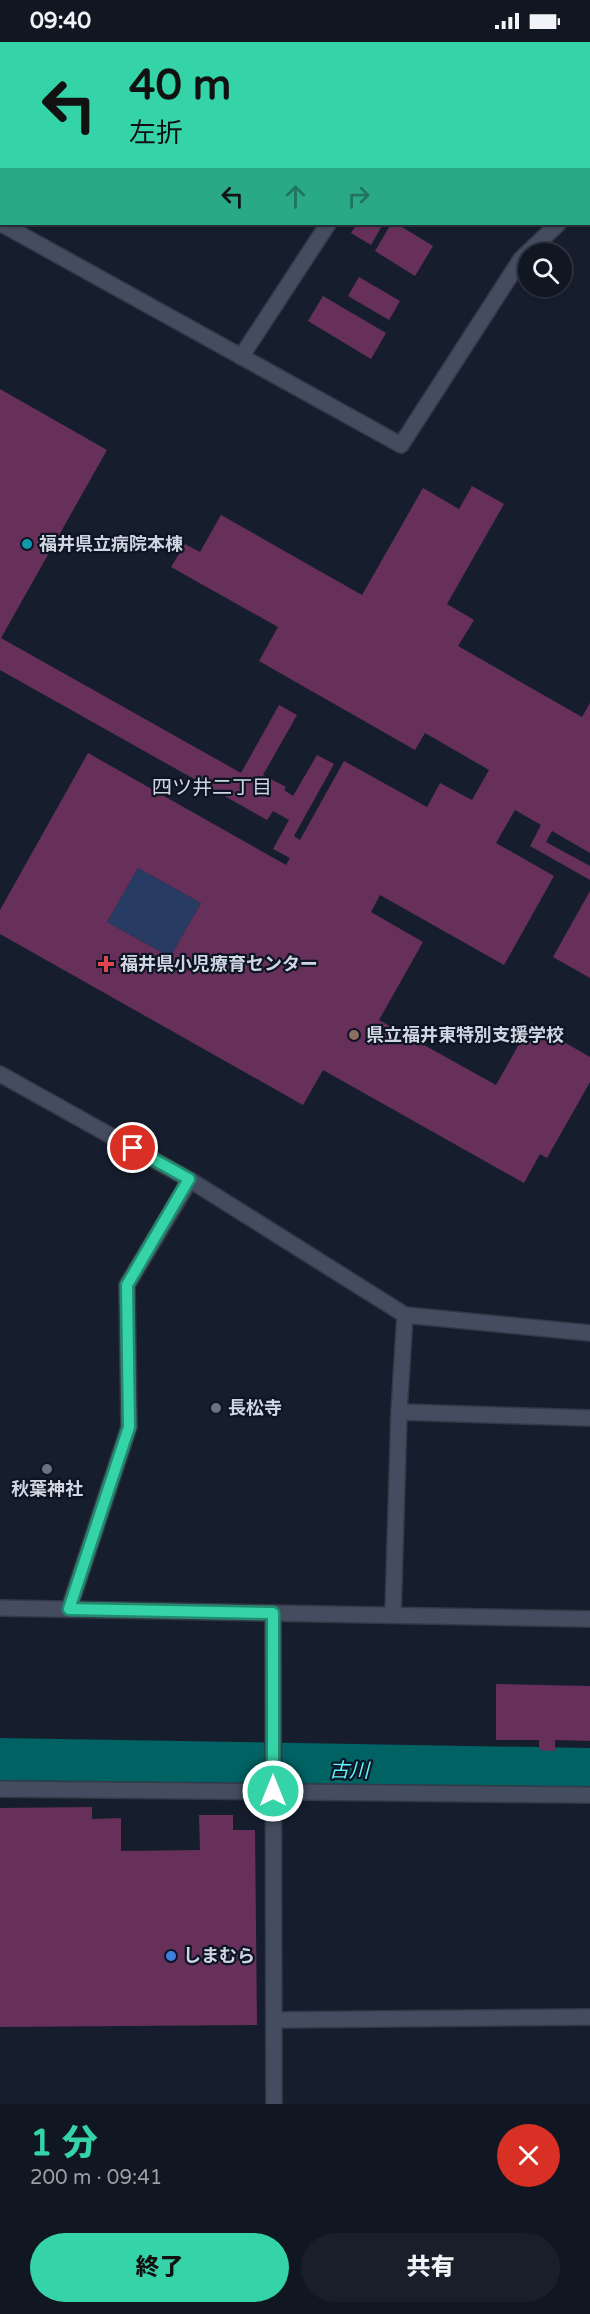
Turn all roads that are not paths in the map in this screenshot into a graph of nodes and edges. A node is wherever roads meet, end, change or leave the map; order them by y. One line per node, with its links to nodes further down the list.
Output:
1 (4, 225): 4 (street)
2 (327, 225): 4 (street)
3 (557, 225): 4 (street)
4 (241, 357)
5 (0, 1074): 6 (street)
6 (189, 1179): 7 (street); 12 (street)
7 (405, 1315): 8 (street); 9 (street)
8 (589, 1331)
9 (399, 1413): 10 (street); 14 (street)
10 (590, 1418)
11 (0, 1608): 12 (street)
12 (69, 1609): 13 (street)
13 (273, 1613): 14 (street); 17 (street)
14 (393, 1615): 15 (street)
15 (590, 1619)
16 (0, 1789): 17 (street)
17 (273, 1791): 18 (street); 20 (street)
18 (590, 1795)
19 (590, 2017): 20 (street)
20 (274, 2020): 21 (street)
21 (274, 2104)

